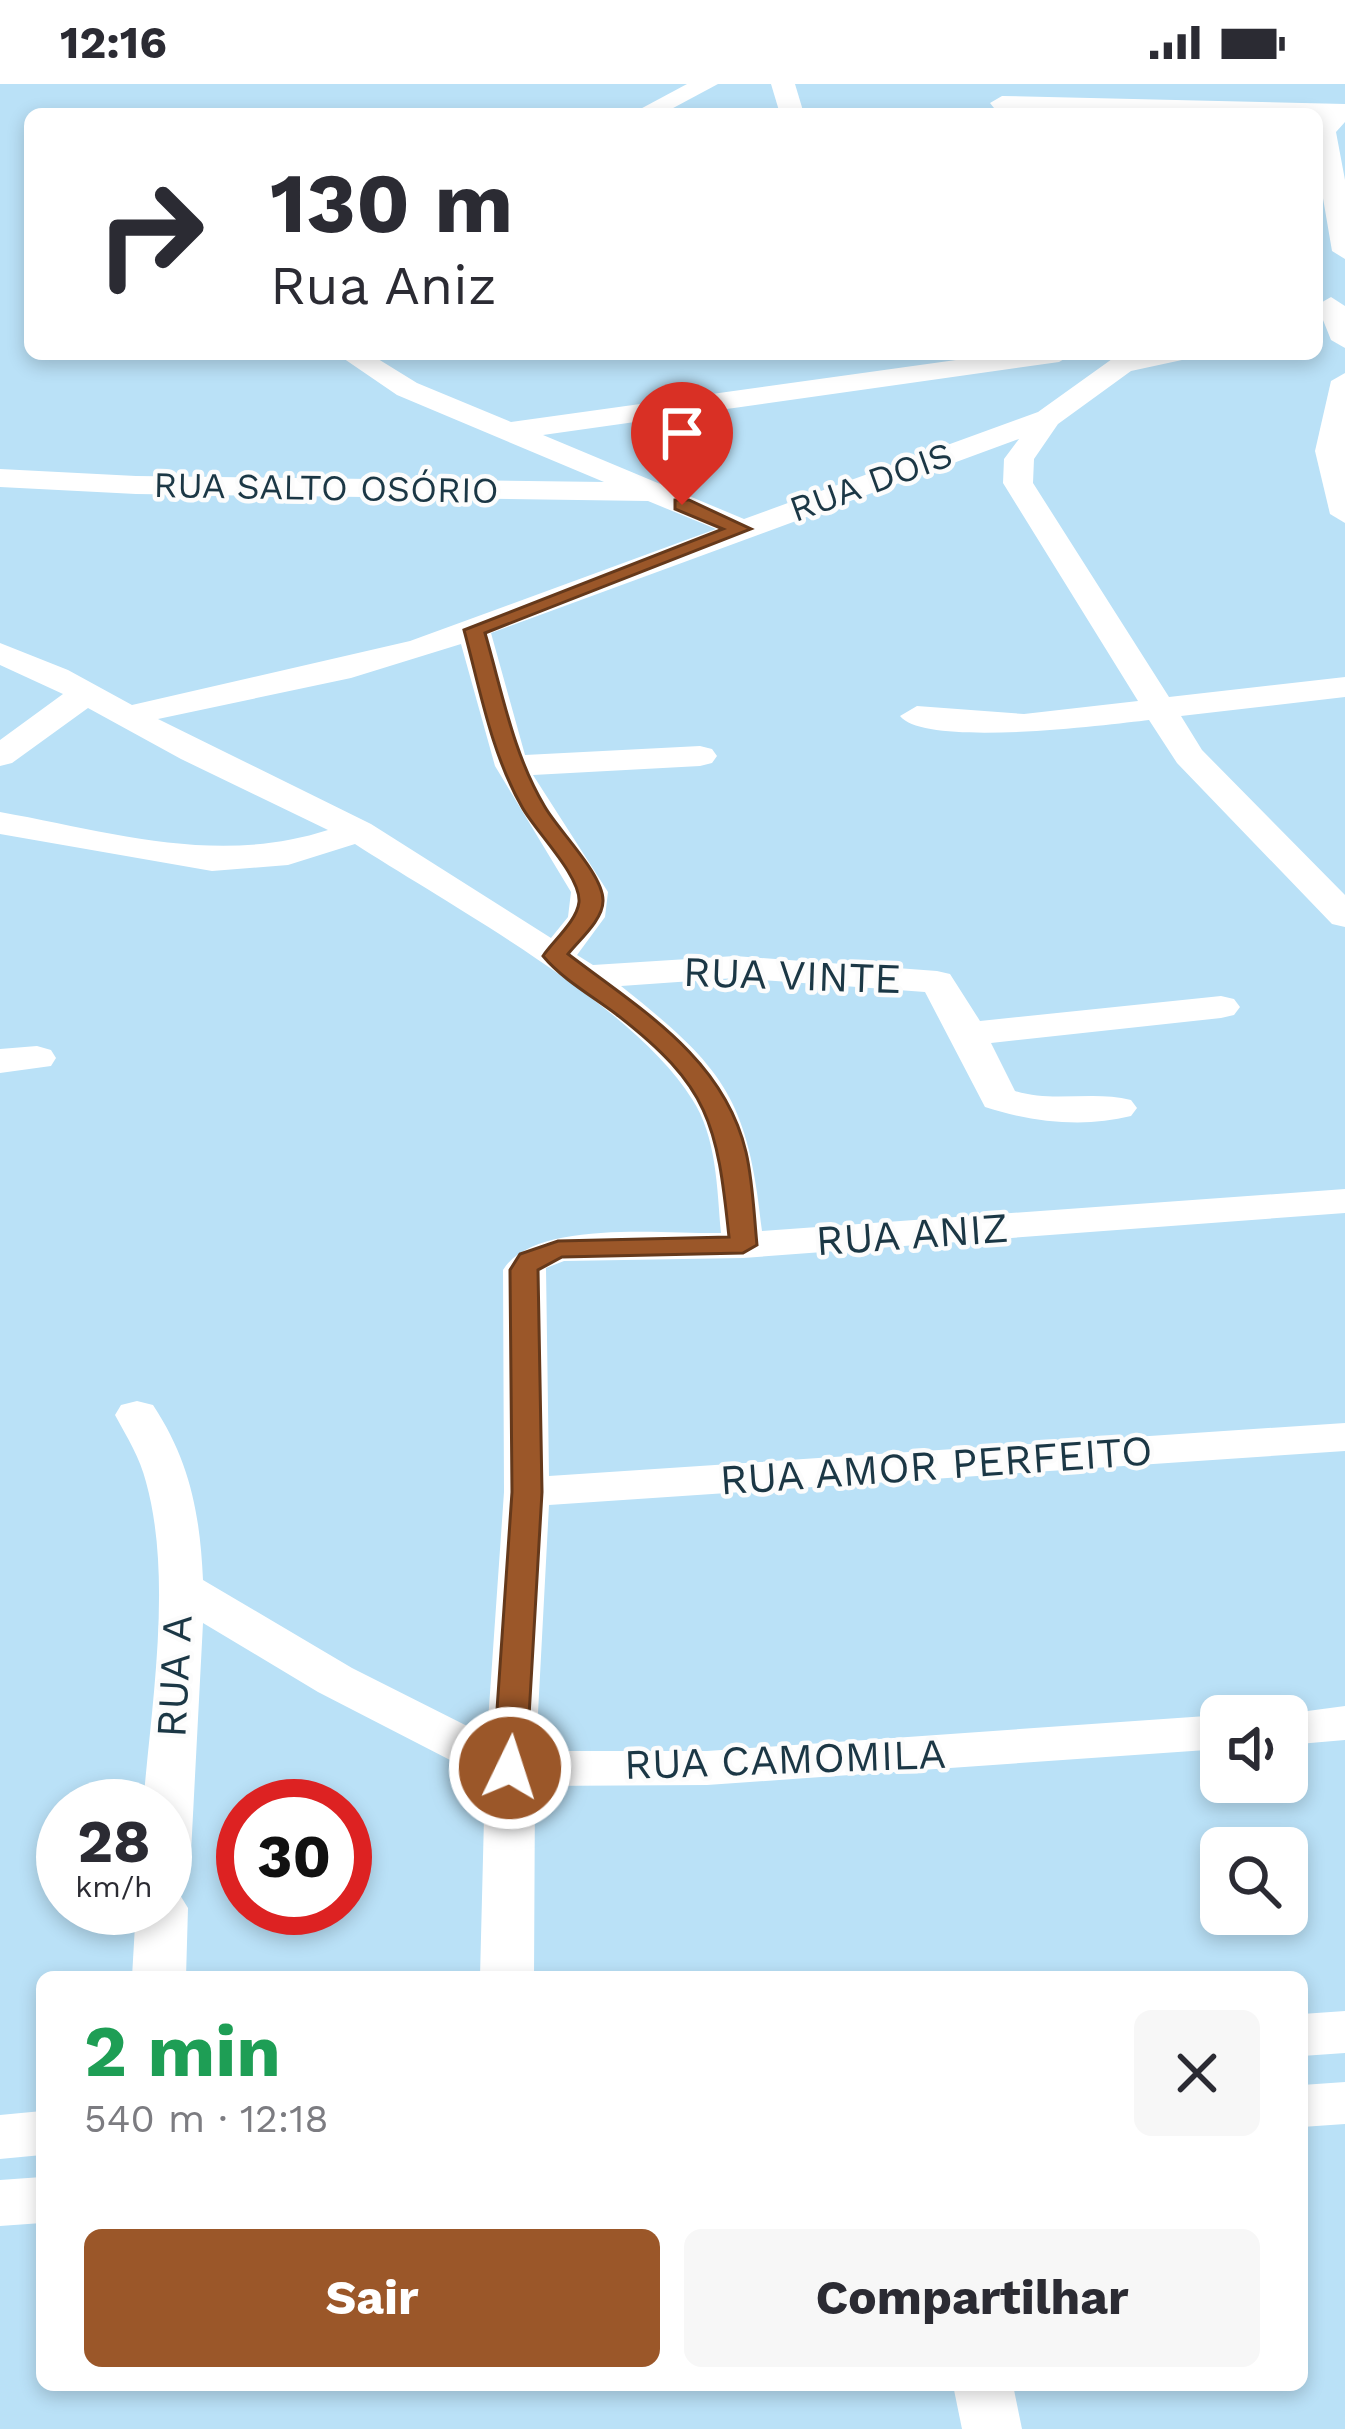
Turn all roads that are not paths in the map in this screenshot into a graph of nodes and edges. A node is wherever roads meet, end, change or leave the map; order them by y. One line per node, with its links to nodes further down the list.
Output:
1 (706, 84): 2 (street)
2 (656, 108)
3 (1342, 113): 4 (street)
4 (1331, 188): 5 (street)
5 (1336, 298)
6 (359, 360): 13 (street)
7 (1016, 360): 13 (street)
8 (1103, 360): 10 (street)
9 (1145, 360): 10 (street)
10 (1122, 365): 12 (street, RUA DOIS)
11 (1345, 381): 16 (street)
12 (1048, 418): 17 (street, RUA DOIS); 22 (street)
13 (511, 430): 15 (street)
14 (0, 478): 15 (street, RUA SALTO OSÓRIO)
15 (652, 492): 17 (street)
16 (1345, 514)
17 (741, 529): 18 (street, RUA DOIS)
18 (474, 630): 23 (street, RUA DOIS); 27 (street)
19 (0, 653): 21 (street)
20 (1345, 686): 22 (street)
21 (87, 693): 23 (street); 25 (street)
22 (1157, 707): 24 (street); 30 (street)
23 (126, 716): 29 (street)
24 (917, 716)
25 (0, 756)
26 (700, 756): 27 (street)
27 (512, 766): 31 (street)
28 (0, 823): 29 (street)
29 (359, 831): 31 (street)
30 (1345, 916)
31 (571, 966): 33 (street, RUA VINTE); 36 (street)
32 (1220, 1006): 33 (street)
33 (968, 1034): 34 (street, RUA VINTE)
34 (1117, 1108)
35 (1345, 1201): 36 (street, RUA ANIZ)
36 (743, 1245): 39 (street, RUA ANIZ)
37 (137, 1415): 40 (street, RUA A)
38 (1345, 1437): 39 (street, RUA AMOR PERFEITO)
39 (527, 1492): 44 (street)
40 (178, 1587): 44 (street, RUA CAMOMILA); 45 (street, RUA A)
41 (1345, 1723): 42 (street)
42 (1308, 1726)
43 (1200, 1733): 44 (street, RUA CAMOMILA)
44 (510, 1768): 48 (street)
45 (169, 1779)
46 (161, 1935): 47 (street)
47 (159, 1971)
48 (507, 1971)
49 (1345, 2032): 50 (street)
50 (1308, 2035)
51 (1345, 2103): 52 (street)
52 (1308, 2105)
53 (36, 2134): 54 (street)
54 (0, 2137)
55 (36, 2200): 56 (street)
56 (0, 2203)
57 (984, 2391): 58 (street)
58 (992, 2429)

